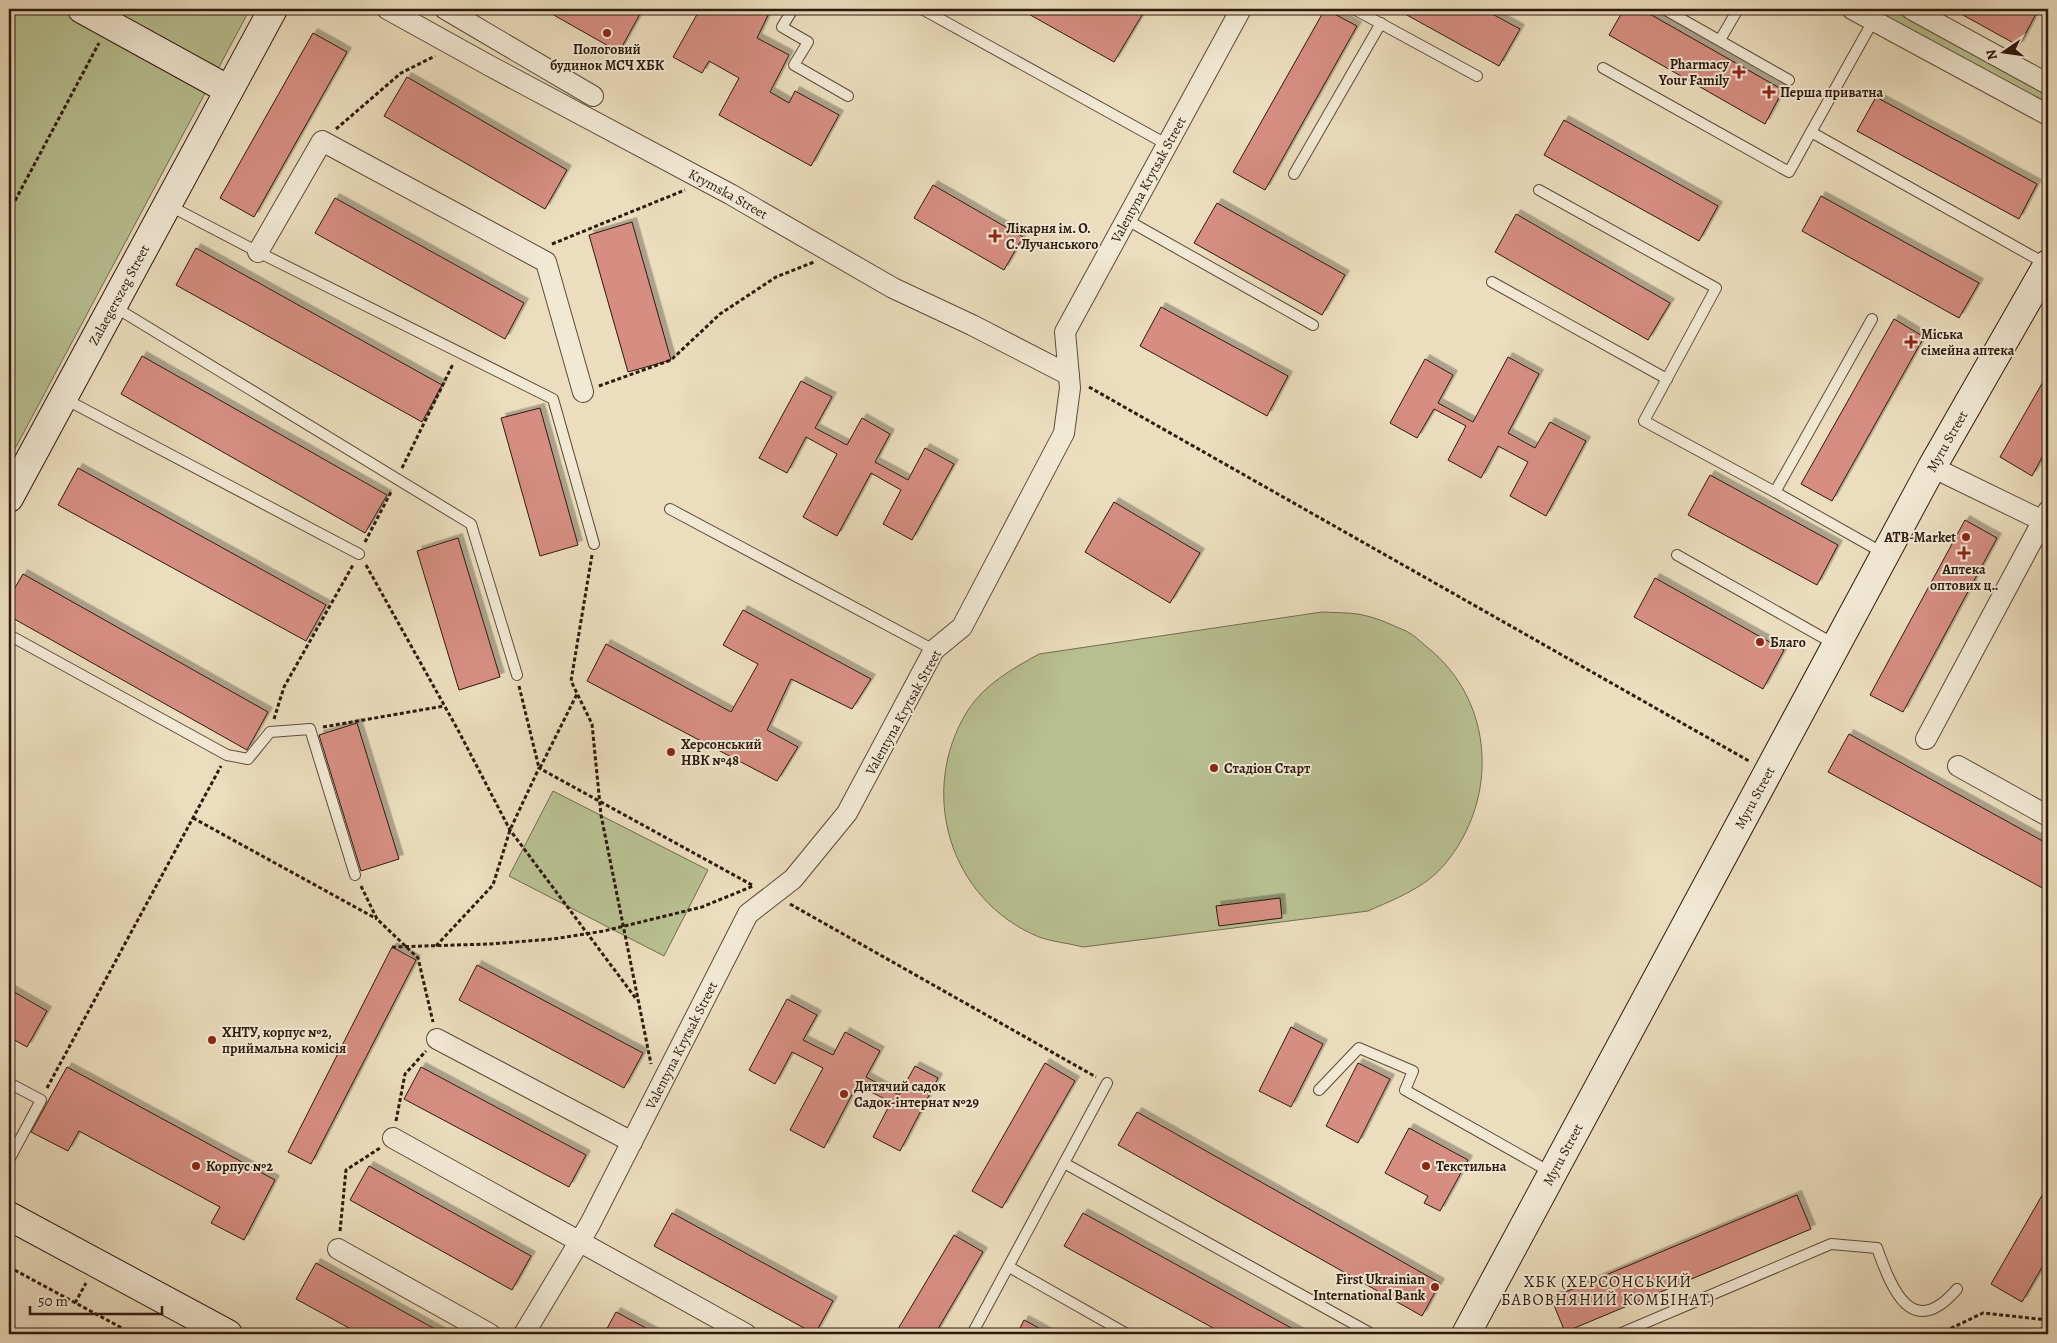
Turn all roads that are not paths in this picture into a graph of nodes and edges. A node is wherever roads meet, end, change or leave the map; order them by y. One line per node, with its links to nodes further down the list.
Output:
1 (82, 9): 21 (street)
2 (273, 9): 21 (street, Zalaegerszeg Street)
3 (387, 9): 37 (street, Krymska Street)
4 (445, 9): 22 (street)
5 (793, 9): 23 (lane)
6 (922, 9): 13 (lane)
7 (1240, 9): 26 (street, Valentyna Krytsak Street)
8 (1354, 9): 15 (lane)
9 (1664, 9): 16 (lane)
10 (1738, 9): 16 (lane)
11 (1852, 9): 14 (street)
12 (1911, 9): 20 (street)
13 (940, 13): 26 (lane)
14 (1873, 21): 24 (street); 25 (lane)
15 (1381, 23): 18 (lane); 27 (lane)
16 (1720, 40): 19 (lane)
17 (1603, 68): 25 (lane)
18 (1477, 76)
19 (1789, 80)
20 (2048, 84)
21 (229, 90): 29 (street, Zalaegerszeg Street)
22 (593, 96)
23 (848, 96)
24 (2048, 115)
25 (1811, 132): 32 (lane)
26 (1168, 144): 30 (street, Valentyna Krytsak Street)
27 (1294, 174)
28 (1539, 190): 38 (lane)
29 (167, 204): 31 (lane); 34 (street, Zalaegerszeg Street)
30 (1127, 220): 36 (lane); 37 (street, Valentyna Krytsak Street)
31 (258, 252): 39 (street); 46 (lane)
32 (2048, 264): 41 (street, Myru Street)
33 (1492, 282): 38 (lane)
34 (112, 305): 40 (street, Zalaegerszeg Street); 53 (lane)
35 (1872, 319): 42 (lane)
36 (1313, 325)
37 (1069, 375): 52 (street, Valentyna Krytsak Street)
38 (1667, 379): 42 (lane)
39 (583, 392)
40 (62, 398): 43 (street, Zalaegerszeg Street); 47 (lane)
41 (1932, 467): 45 (street); 48 (street, Myru Street)
42 (1775, 492): 48 (lane)
43 (9, 498)
44 (670, 509): 52 (lane)
45 (2046, 516): 54 (street)
46 (594, 544)
47 (359, 554)
48 (1886, 554): 51 (street, Myru Street)
49 (1677, 555): 51 (lane)
50 (9, 635): 57 (lane)
51 (1836, 646): 66 (street, Myru Street)
52 (934, 650): 63 (street, Valentyna Krytsak Street)
53 (517, 675)
54 (1926, 739)
55 (1958, 766): 56 (street)
56 (2048, 816)
57 (355, 875)
58 (437, 1039): 63 (street)
59 (9, 1083): 64 (lane)
60 (1107, 1083): 65 (lane)
61 (1320, 1090): 66 (lane)
62 (393, 1138): 68 (street)
63 (632, 1142): 68 (street, Valentyna Krytsak Street)
64 (9, 1160)
65 (1064, 1163): 70 (lane); 78 (lane)
66 (1553, 1173): 79 (street, Myru Street)
67 (9, 1216): 72 (street)
68 (580, 1242): 74 (street, Valentyna Krytsak Street); 75 (street)
69 (338, 1249): 73 (street)
70 (1008, 1267): 76 (lane); 77 (lane)
71 (1957, 1289): 80 (lane)
72 (213, 1331)
73 (490, 1334)
74 (524, 1334)
75 (746, 1334)
76 (972, 1334)
77 (1127, 1334)
78 (1372, 1334)
79 (1466, 1334)
80 (1619, 1334)

